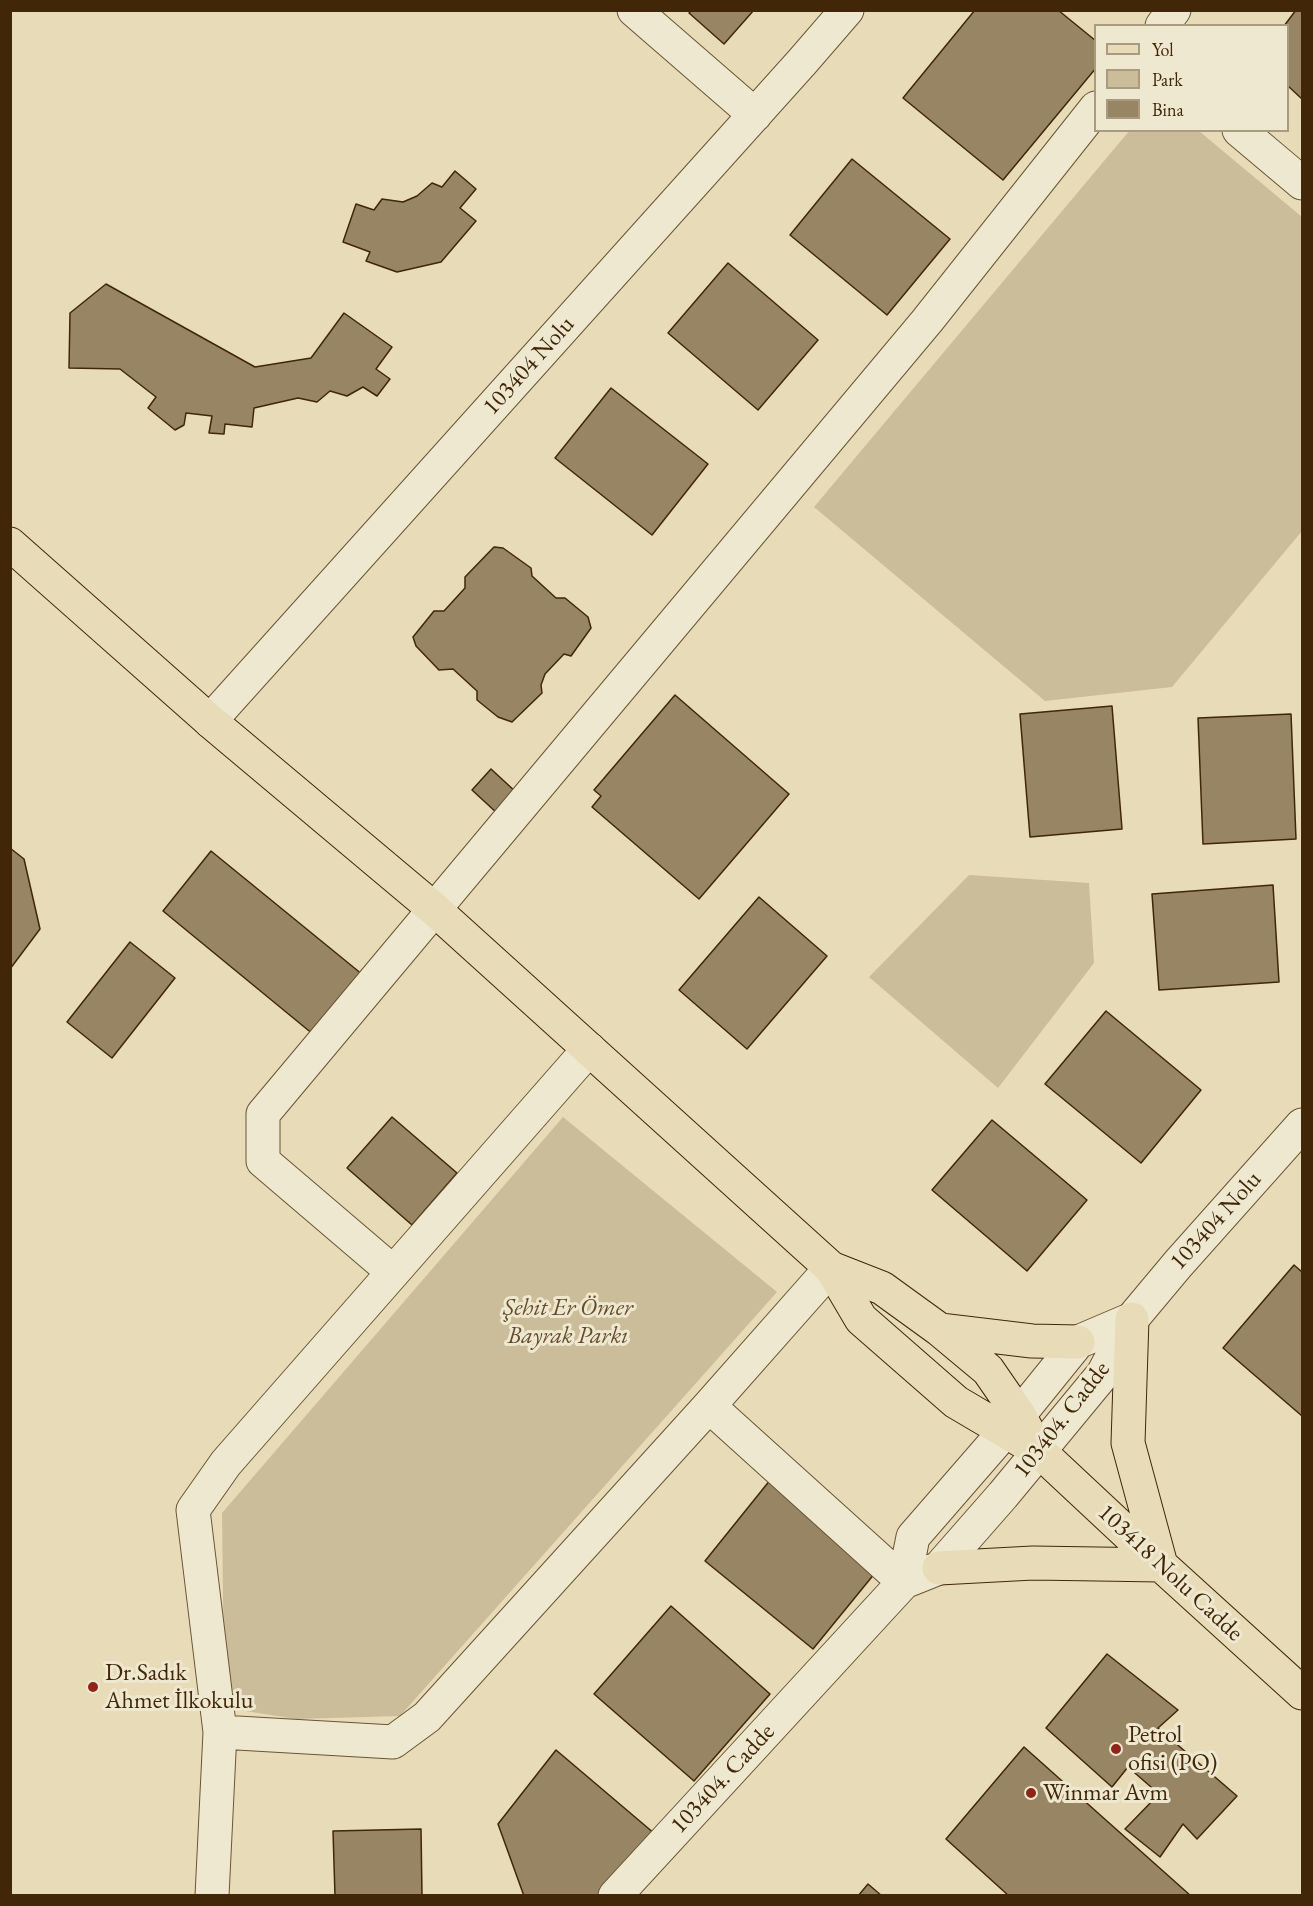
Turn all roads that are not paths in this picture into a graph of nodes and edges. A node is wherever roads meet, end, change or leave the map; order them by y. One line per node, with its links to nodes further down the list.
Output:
1 (634, 10): 6 (street)
2 (847, 10): 6 (street, 103404 Nolu)
3 (1174, 10): 4 (street)
4 (1164, 24)
5 (1094, 109): 11 (street)
6 (755, 115): 10 (street, 103404 Nolu)
7 (1241, 132): 8 (street)
8 (1302, 183)
9 (10, 544): 10 (main road)
10 (210, 721): 11 (main road)
11 (434, 909): 12 (main road); 15 (street)
12 (589, 1049): 14 (main road); 15 (street)
13 (1302, 1125): 16 (street, 103404 Nolu)
14 (831, 1268): 17 (main road, 103418 Nolu Cadde); 19 (street); 20 (main road, 103418 Nolu Cadde)
15 (393, 1272): 26 (street)
16 (1132, 1319): 18 (street, 103404. Cadde); 21 (street, 103404. Cadde); 22 (main road)
17 (940, 1330): 18 (main road); 20 (main road, 103418 Nolu Cadde)
18 (1078, 1342): 20 (street, 103404. Cadde)
19 (709, 1406): 24 (street); 26 (street)
20 (1012, 1424): 21 (main road, 103418 Nolu Cadde); 24 (street, 103404. Cadde)
21 (1039, 1451): 22 (main road, 103418 Nolu Cadde); 23 (street, 103404. Cadde)
22 (1161, 1565): 23 (main road); 25 (main road, 103418 Nolu Cadde)
23 (939, 1568): 24 (street, 103404. Cadde)
24 (904, 1582): 28 (street, 103404. Cadde)
25 (1302, 1693)
26 (220, 1732): 27 (street)
27 (212, 1896)
28 (615, 1896)

